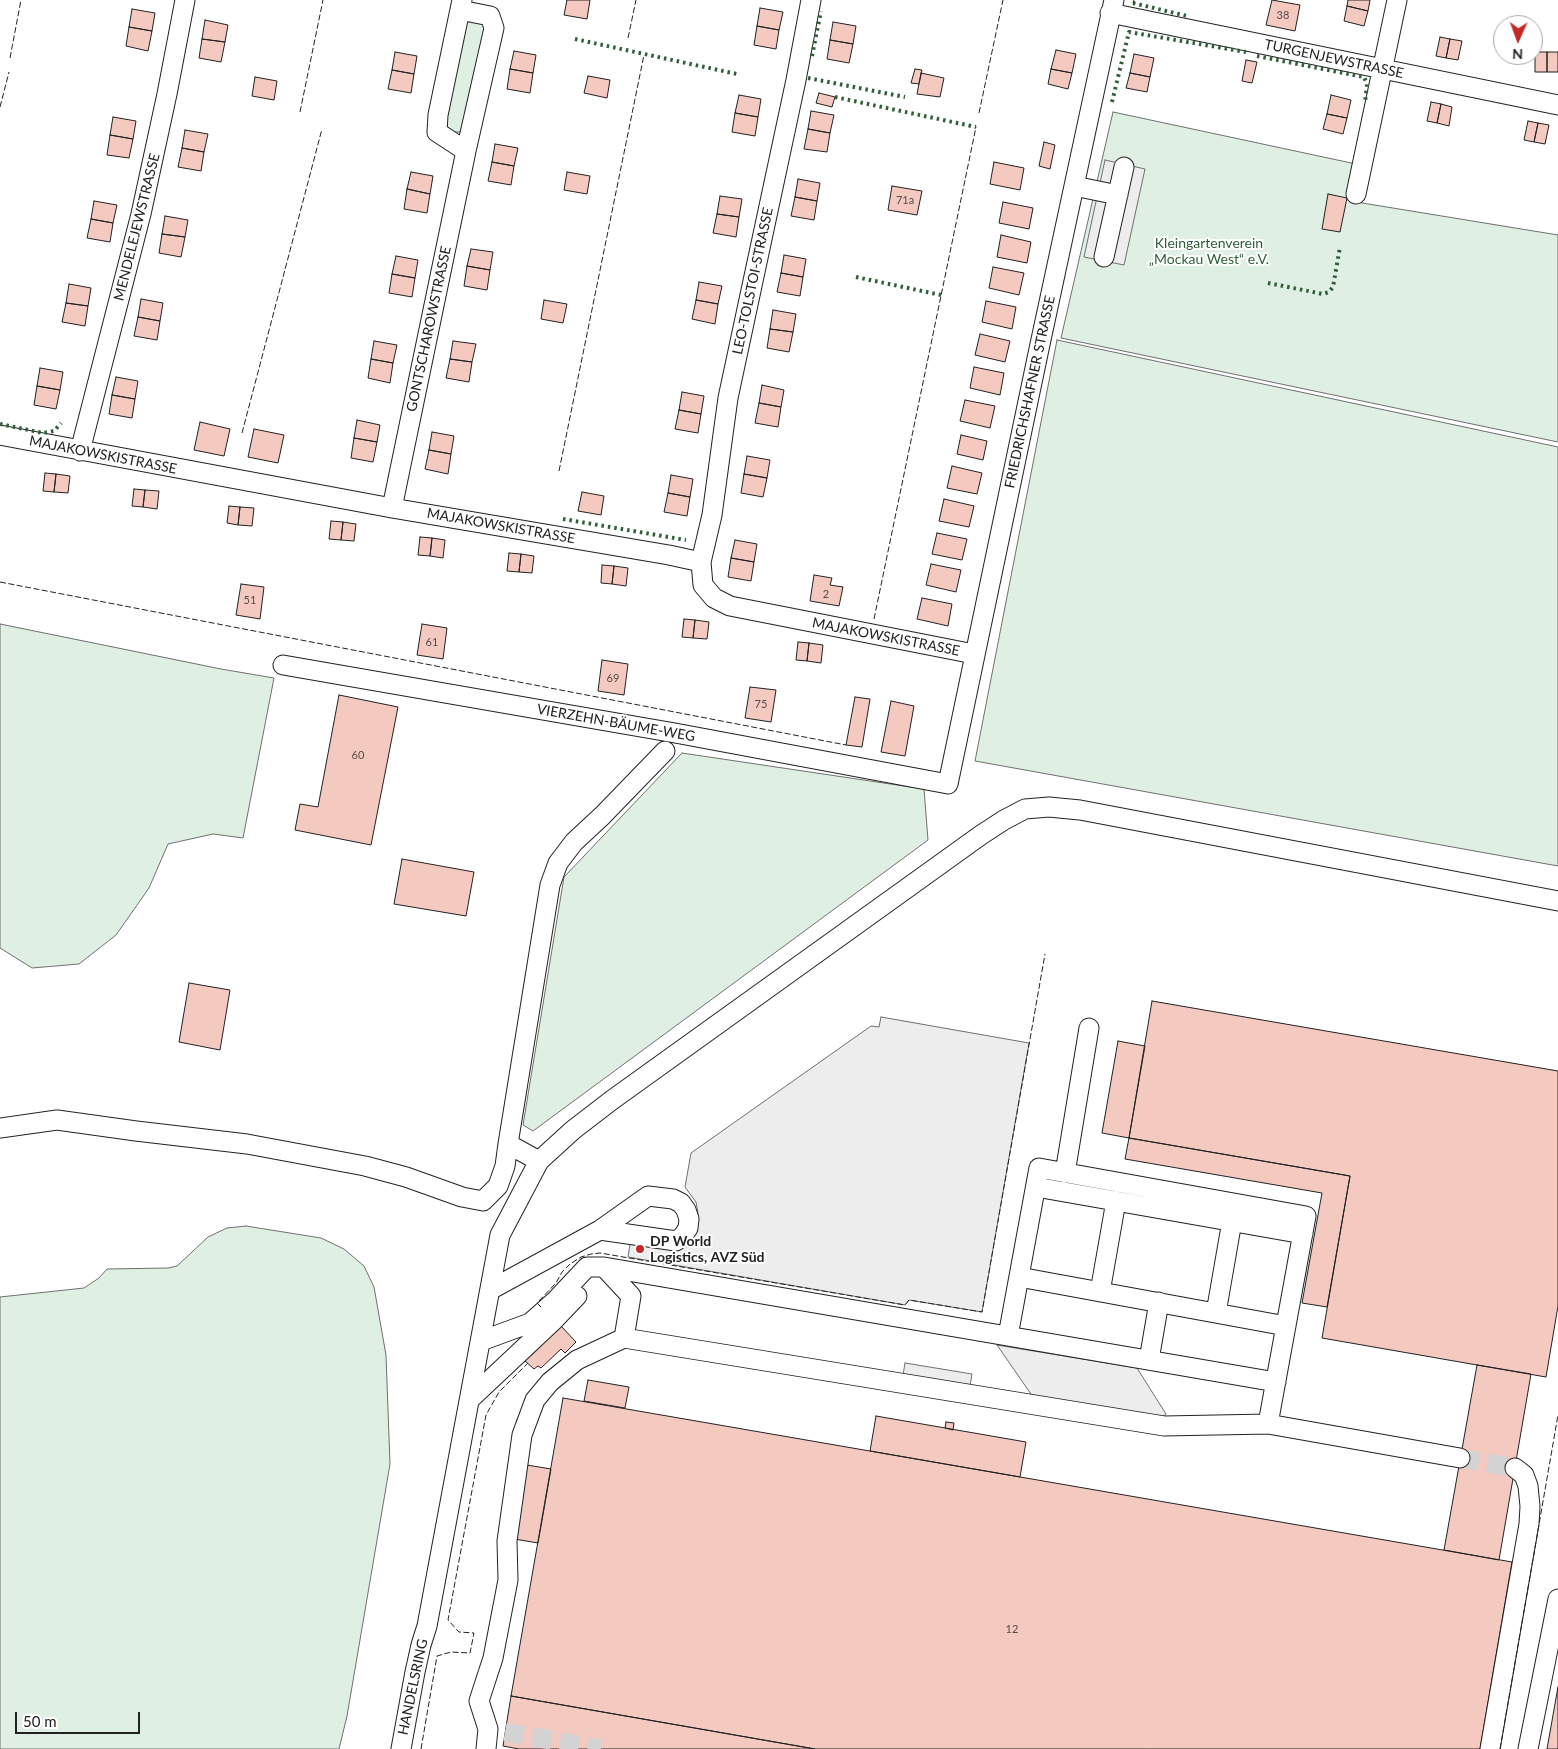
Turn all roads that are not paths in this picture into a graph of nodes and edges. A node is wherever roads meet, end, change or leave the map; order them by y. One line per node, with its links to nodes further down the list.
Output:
1 (185, 0): 15 (street, MENDELEJEWSTRASSE)
2 (811, 0): 17 (street, LEO-TOLSTOI-STRASSE)
3 (1396, 0): 6 (street)
4 (461, 5): 8 (street, GONTSCHAROWSTRASSE); 8 (street, GONTSCHAROWSTRASSE)
5 (1112, 6): 6 (street, TURGENJEWSTRASSE); 10 (street, FRIEDRICHSHAFNER STRASSE)
6 (1382, 70): 7 (street, TURGENJEWSTRASSE); 11 (street)
7 (1558, 105)
8 (466, 151): 16 (street, GONTSCHAROWSTRASSE)
9 (1124, 167): 12 (street)
10 (1074, 186): 12 (street); 18 (street, FRIEDRICHSHAFNER STRASSE)
11 (1356, 194)
12 (1118, 195): 13 (street)
13 (1104, 257)
14 (0, 435): 15 (street, MAJAKOWSKISTRASSE)
15 (80, 451): 16 (street, MAJAKOWSKISTRASSE)
16 (392, 508): 17 (street, MAJAKOWSKISTRASSE)
17 (701, 562): 18 (street, MAJAKOWSKISTRASSE)
18 (974, 654): 21 (street, FRIEDRICHSHAFNER STRASSE)
19 (283, 665): 21 (street, VIERZEHN-BÄUME-WEG)
20 (665, 751): 25 (street)
21 (948, 784)
22 (1558, 901): 26 (street, HANDELSRING)
23 (1089, 1028): 27 (street)
24 (0, 1128): 25 (street)
25 (508, 1144): 26 (street)
26 (539, 1161): 35 (street, HANDELSRING)
27 (1065, 1173): 28 (street); 32 (street)
28 (1036, 1186): 29 (street); 34 (street)
29 (1116, 1201): 30 (street); 36 (street)
30 (1232, 1221): 32 (street); 38 (street)
31 (600, 1230): 35 (street)
32 (1303, 1234): 39 (street)
33 (604, 1268): 40 (street); 41 (street); 42 (street); 45 (street)
34 (1019, 1277): 36 (street); 40 (street)
35 (490, 1290): 42 (street, HANDELSRING)
36 (1100, 1292): 37 (street)
37 (1159, 1302): 38 (street); 43 (street)
38 (1216, 1313): 39 (street)
39 (1286, 1326): 44 (street)
40 (1008, 1336): 43 (street)
41 (624, 1338): 46 (street); 51 (street)
42 (481, 1341): 45 (street, HANDELSRING)
43 (1149, 1360): 44 (street)
44 (1276, 1382): 46 (street)
45 (470, 1399): 50 (street, HANDELSRING)
46 (1268, 1424): 47 (street)
47 (1460, 1458)
48 (1515, 1468): 52 (street)
49 (1558, 1599): 53 (street)
50 (401, 1749)
51 (486, 1749)
52 (1490, 1749)
53 (1528, 1749)

